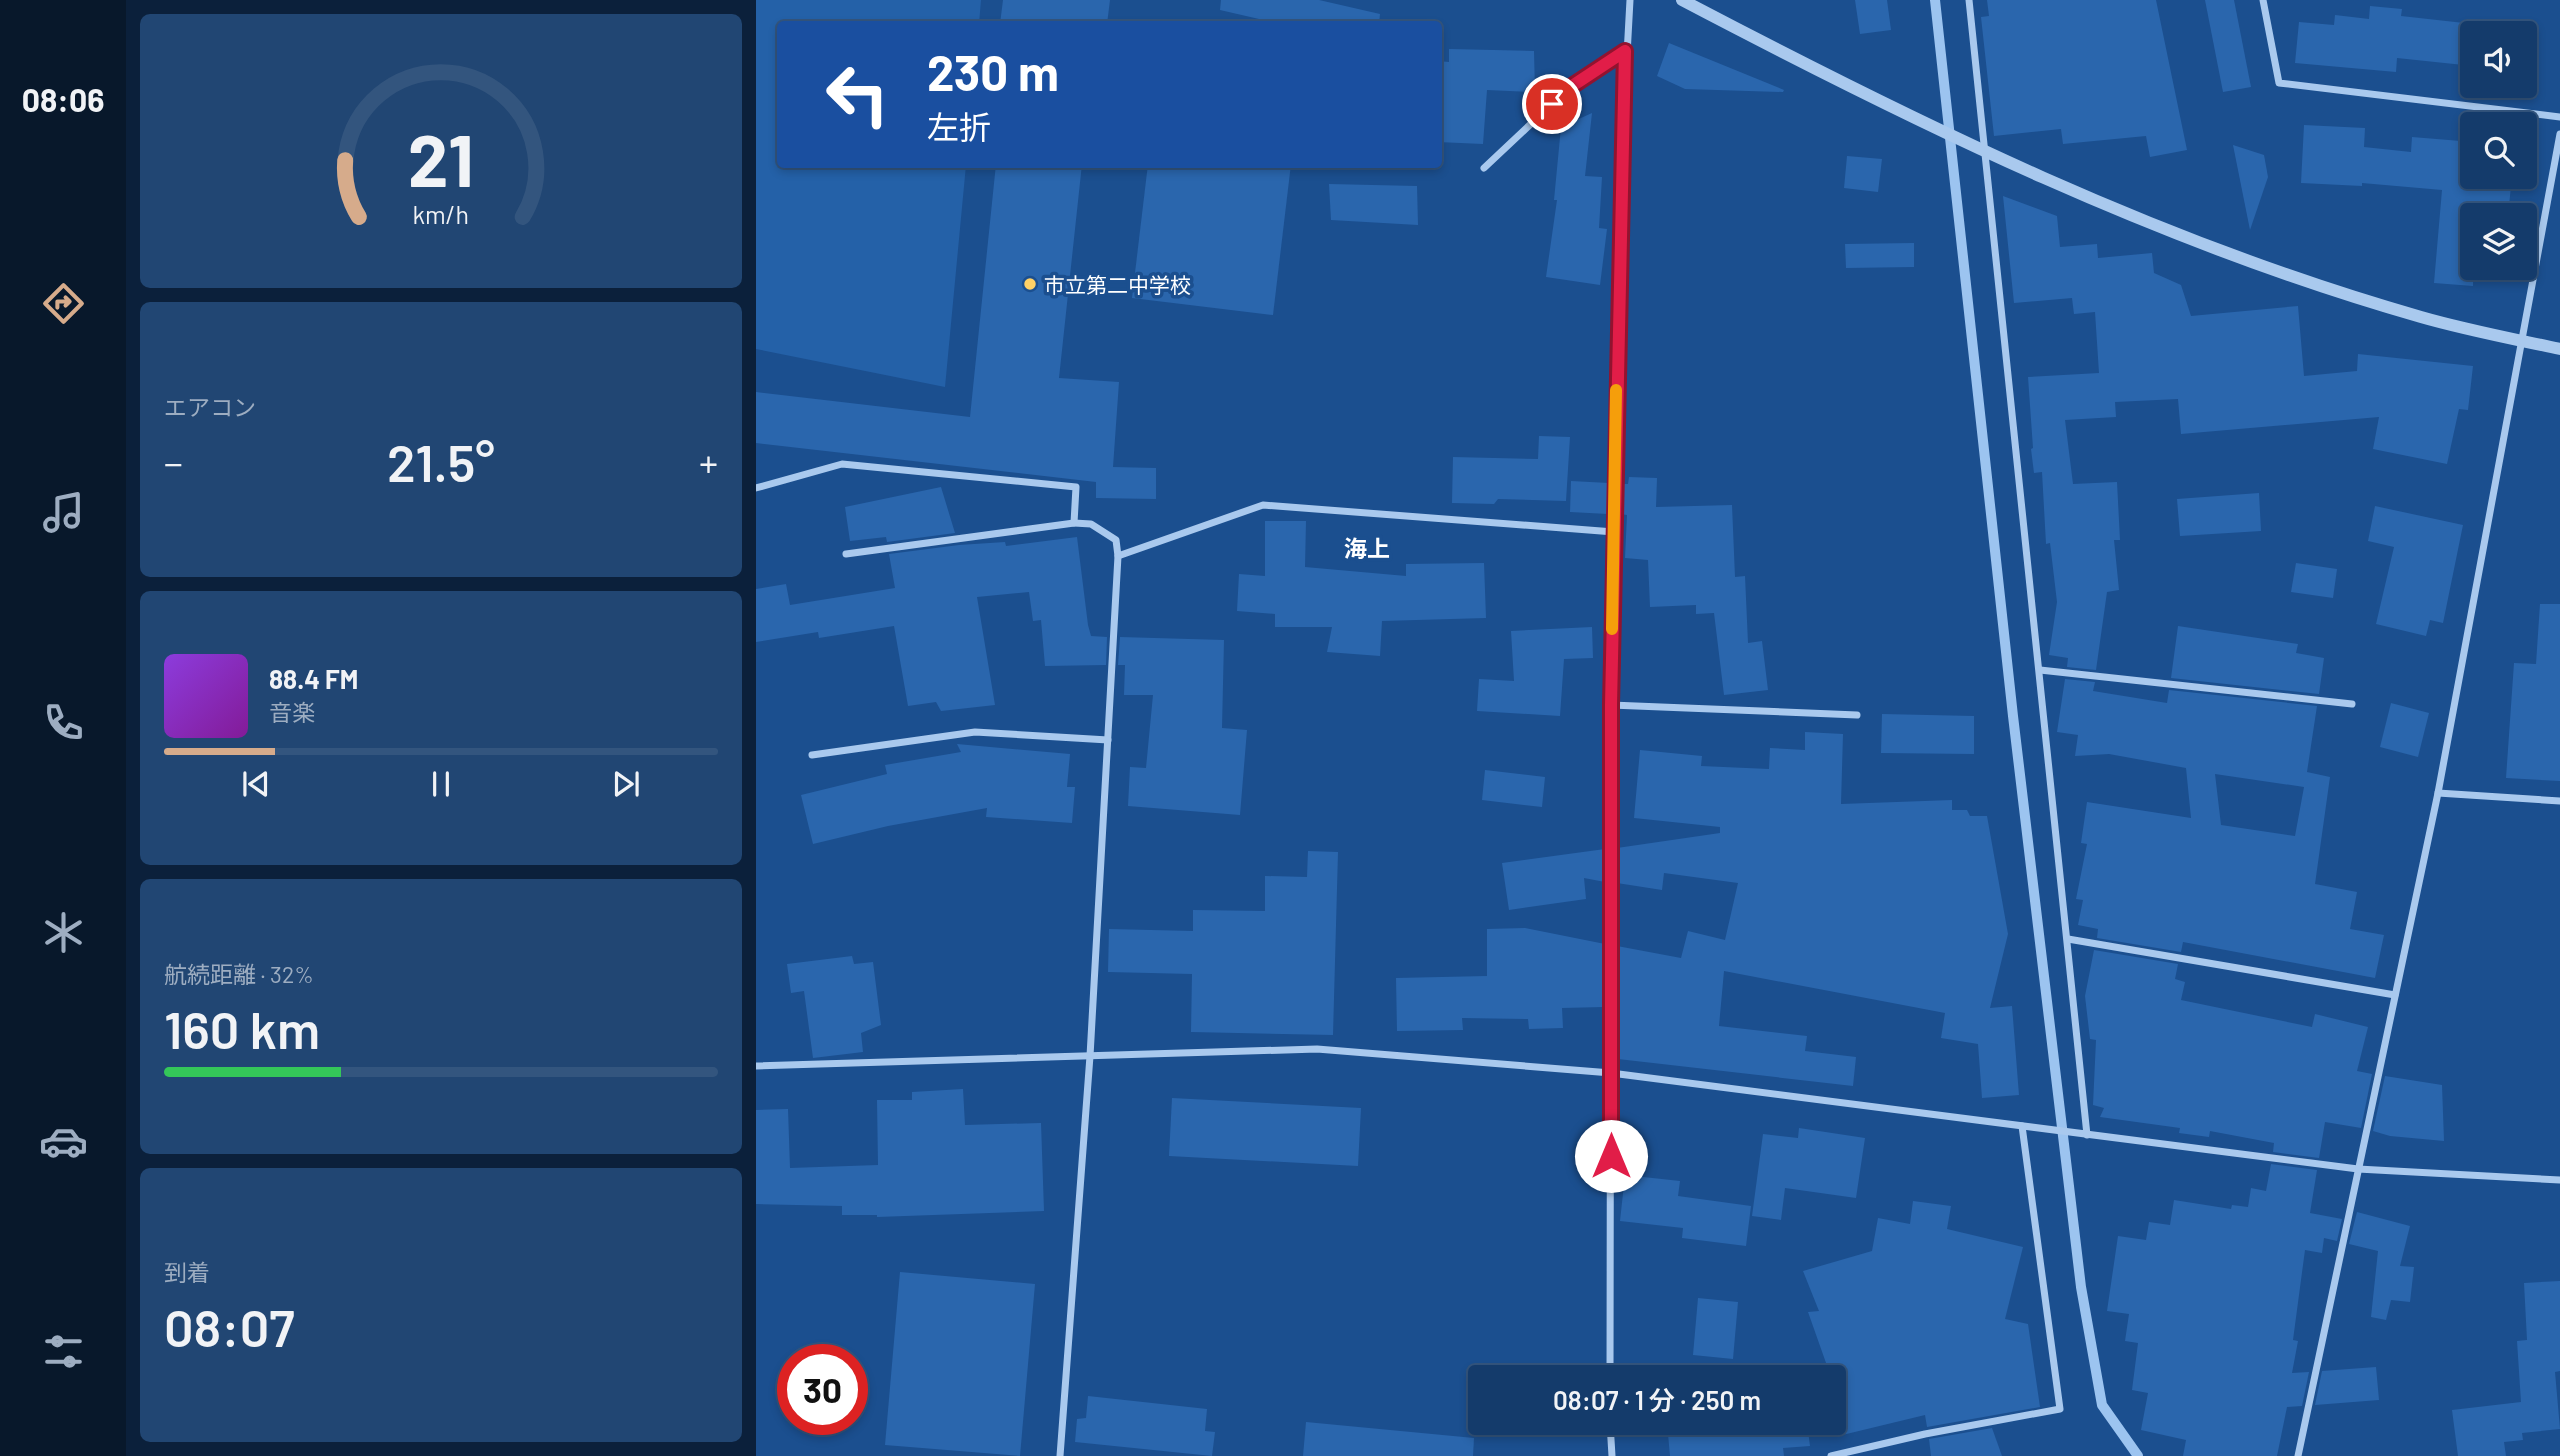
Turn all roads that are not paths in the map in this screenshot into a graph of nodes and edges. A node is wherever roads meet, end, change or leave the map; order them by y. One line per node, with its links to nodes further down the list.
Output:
1 (1630, 0): 5 (street)
2 (1682, 0): 8 (street)
3 (1969, 0): 8 (street)
4 (2263, 0): 6 (street)
5 (1625, 51): 9 (street); 14 (street)
6 (2560, 117)
7 (2560, 134): 10 (street)
8 (1984, 152): 10 (street); 17 (street)
9 (1484, 168)
10 (2522, 341): 11 (street); 23 (street)
11 (2560, 349)
12 (756, 488): 13 (street)
13 (1074, 523): 15 (street); 16 (street)
14 (1614, 532): 16 (street); 19 (street)
15 (846, 554)
16 (1118, 556): 21 (street)
17 (2040, 670): 18 (street); 25 (street)
18 (2352, 704)
19 (1611, 705): 20 (street); 29 (street)
20 (1857, 715)
21 (1108, 740): 22 (street); 27 (street)
22 (812, 755)
23 (2438, 793): 24 (street); 26 (street)
24 (2560, 801)
25 (2068, 939): 26 (street); 31 (street)
26 (2395, 995): 32 (street)
27 (1090, 1056): 28 (street); 29 (street); 36 (street)
28 (756, 1066)
29 (1611, 1073): 30 (street); 34 (street)
30 (2022, 1126): 31 (street); 38 (street)
31 (2087, 1135): 32 (street)
32 (2358, 1169): 33 (street); 39 (street)
33 (2560, 1180)
34 (1611, 1365)
35 (1611, 1435): 37 (street)
36 (1060, 1456)
37 (1612, 1456)
38 (1831, 1456)
39 (2298, 1456)

